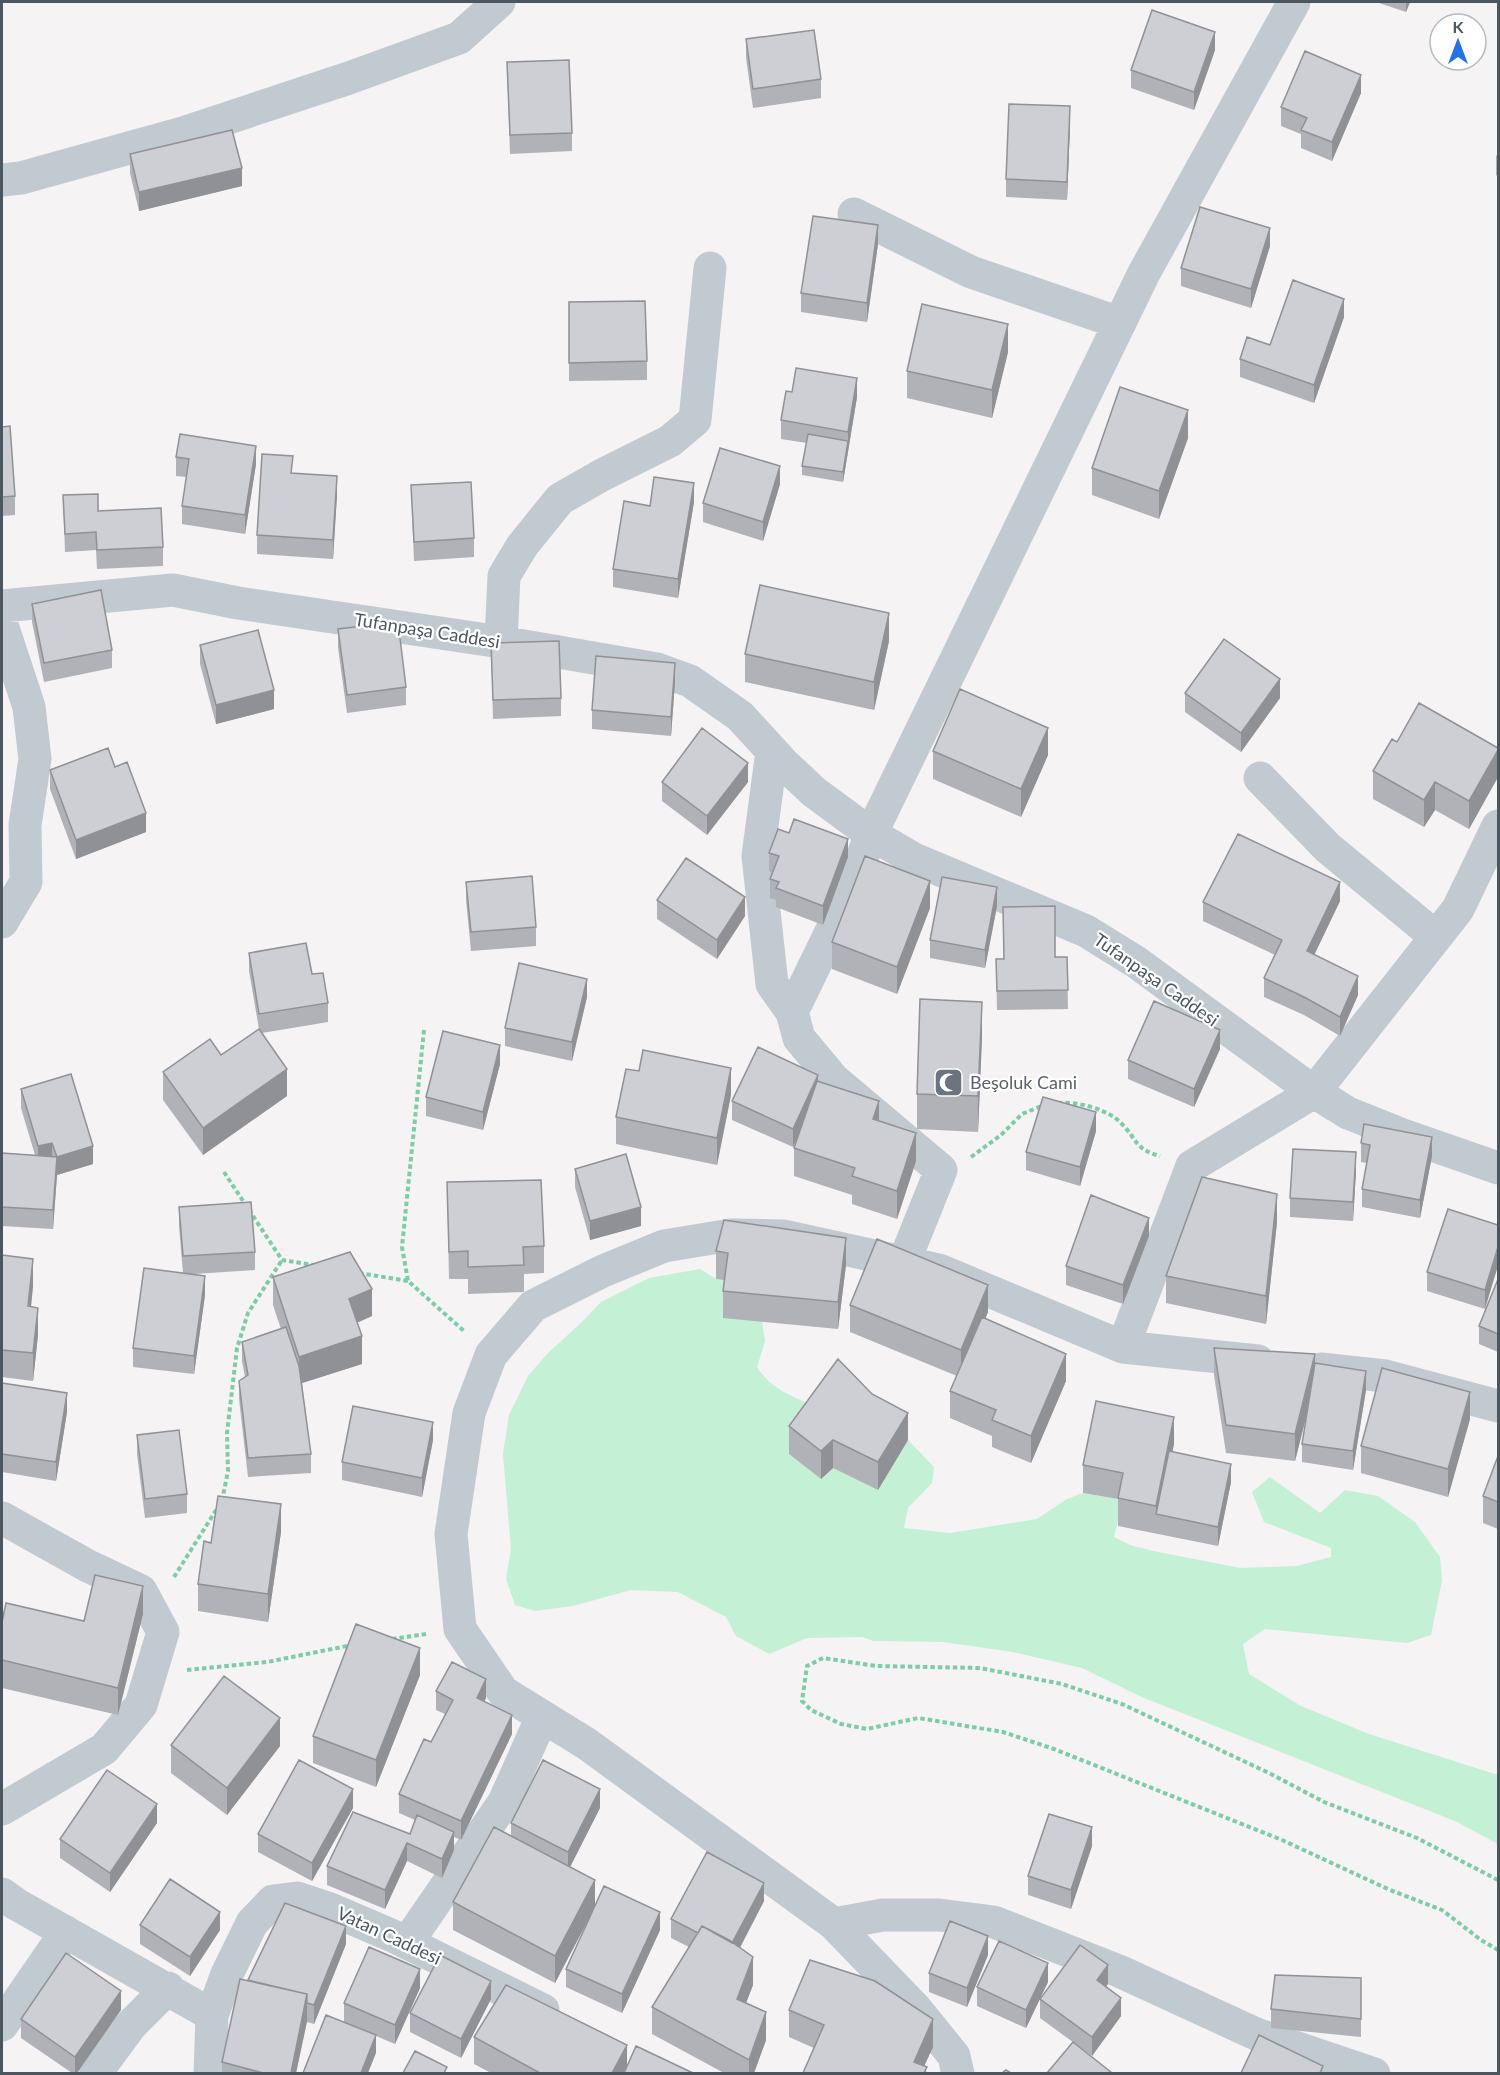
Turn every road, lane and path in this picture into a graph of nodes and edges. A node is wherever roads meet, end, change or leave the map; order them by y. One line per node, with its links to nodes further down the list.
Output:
1 (499, 2): 3 (street)
2 (1294, 2): 6 (street)
3 (2, 180)
4 (854, 214): 6 (street)
5 (710, 268): 9 (street)
6 (1120, 323): 13 (street)
7 (2, 606): 9 (street, Tufanpaşa Caddesi)
8 (2, 625): 14 (street)
9 (501, 642): 10 (street, Tufanpaşa Caddesi)
10 (772, 751): 13 (street, Tufanpaşa Caddesi); 16 (street)
11 (1260, 778): 15 (street)
12 (1498, 826): 15 (street)
13 (871, 834): 16 (street); 18 (street, Tufanpaşa Caddesi)
14 (2, 922)
15 (1436, 937): 18 (street)
16 (792, 1012): 21 (street)
17 (424, 1030): 27 (path)
18 (1314, 1092): 19 (street); 20 (street, Tufanpaşa Caddesi)
19 (1192, 1166): 21 (path); 28 (street)
20 (1498, 1167)
21 (941, 1170): 24 (street)
22 (224, 1172): 23 (path)
23 (282, 1260): 25 (path); 32 (path)
24 (904, 1262): 28 (street); 29 (street)
25 (316, 1266)
26 (351, 1271): 27 (path)
27 (408, 1281): 29 (path)
28 (1123, 1347): 30 (street)
29 (491, 1355): 33 (street)
30 (1498, 1406)
31 (2, 1518): 32 (street)
32 (152, 1612): 36 (street)
33 (460, 1629): 34 (path); 37 (street)
34 (383, 1640)
35 (360, 1643): 36 (path)
36 (151, 1674): 38 (street)
37 (542, 1717): 41 (street); 43 (street)
38 (2, 1809)
39 (1498, 1880): 44 (path)
40 (2, 1894): 42 (street)
41 (834, 1924): 51 (street); 52 (street)
42 (66, 1932): 45 (street); 48 (street)
43 (407, 1943): 46 (street, Vatan Caddesi); 47 (street, Vatan Caddesi)
44 (1498, 1950)
45 (168, 1988): 46 (street); 49 (street)
46 (212, 2015): 50 (street, Vatan Caddesi)
47 (570, 2024)
48 (2, 2025)
49 (95, 2073)
50 (210, 2073)
51 (958, 2073)
52 (1374, 2073)

